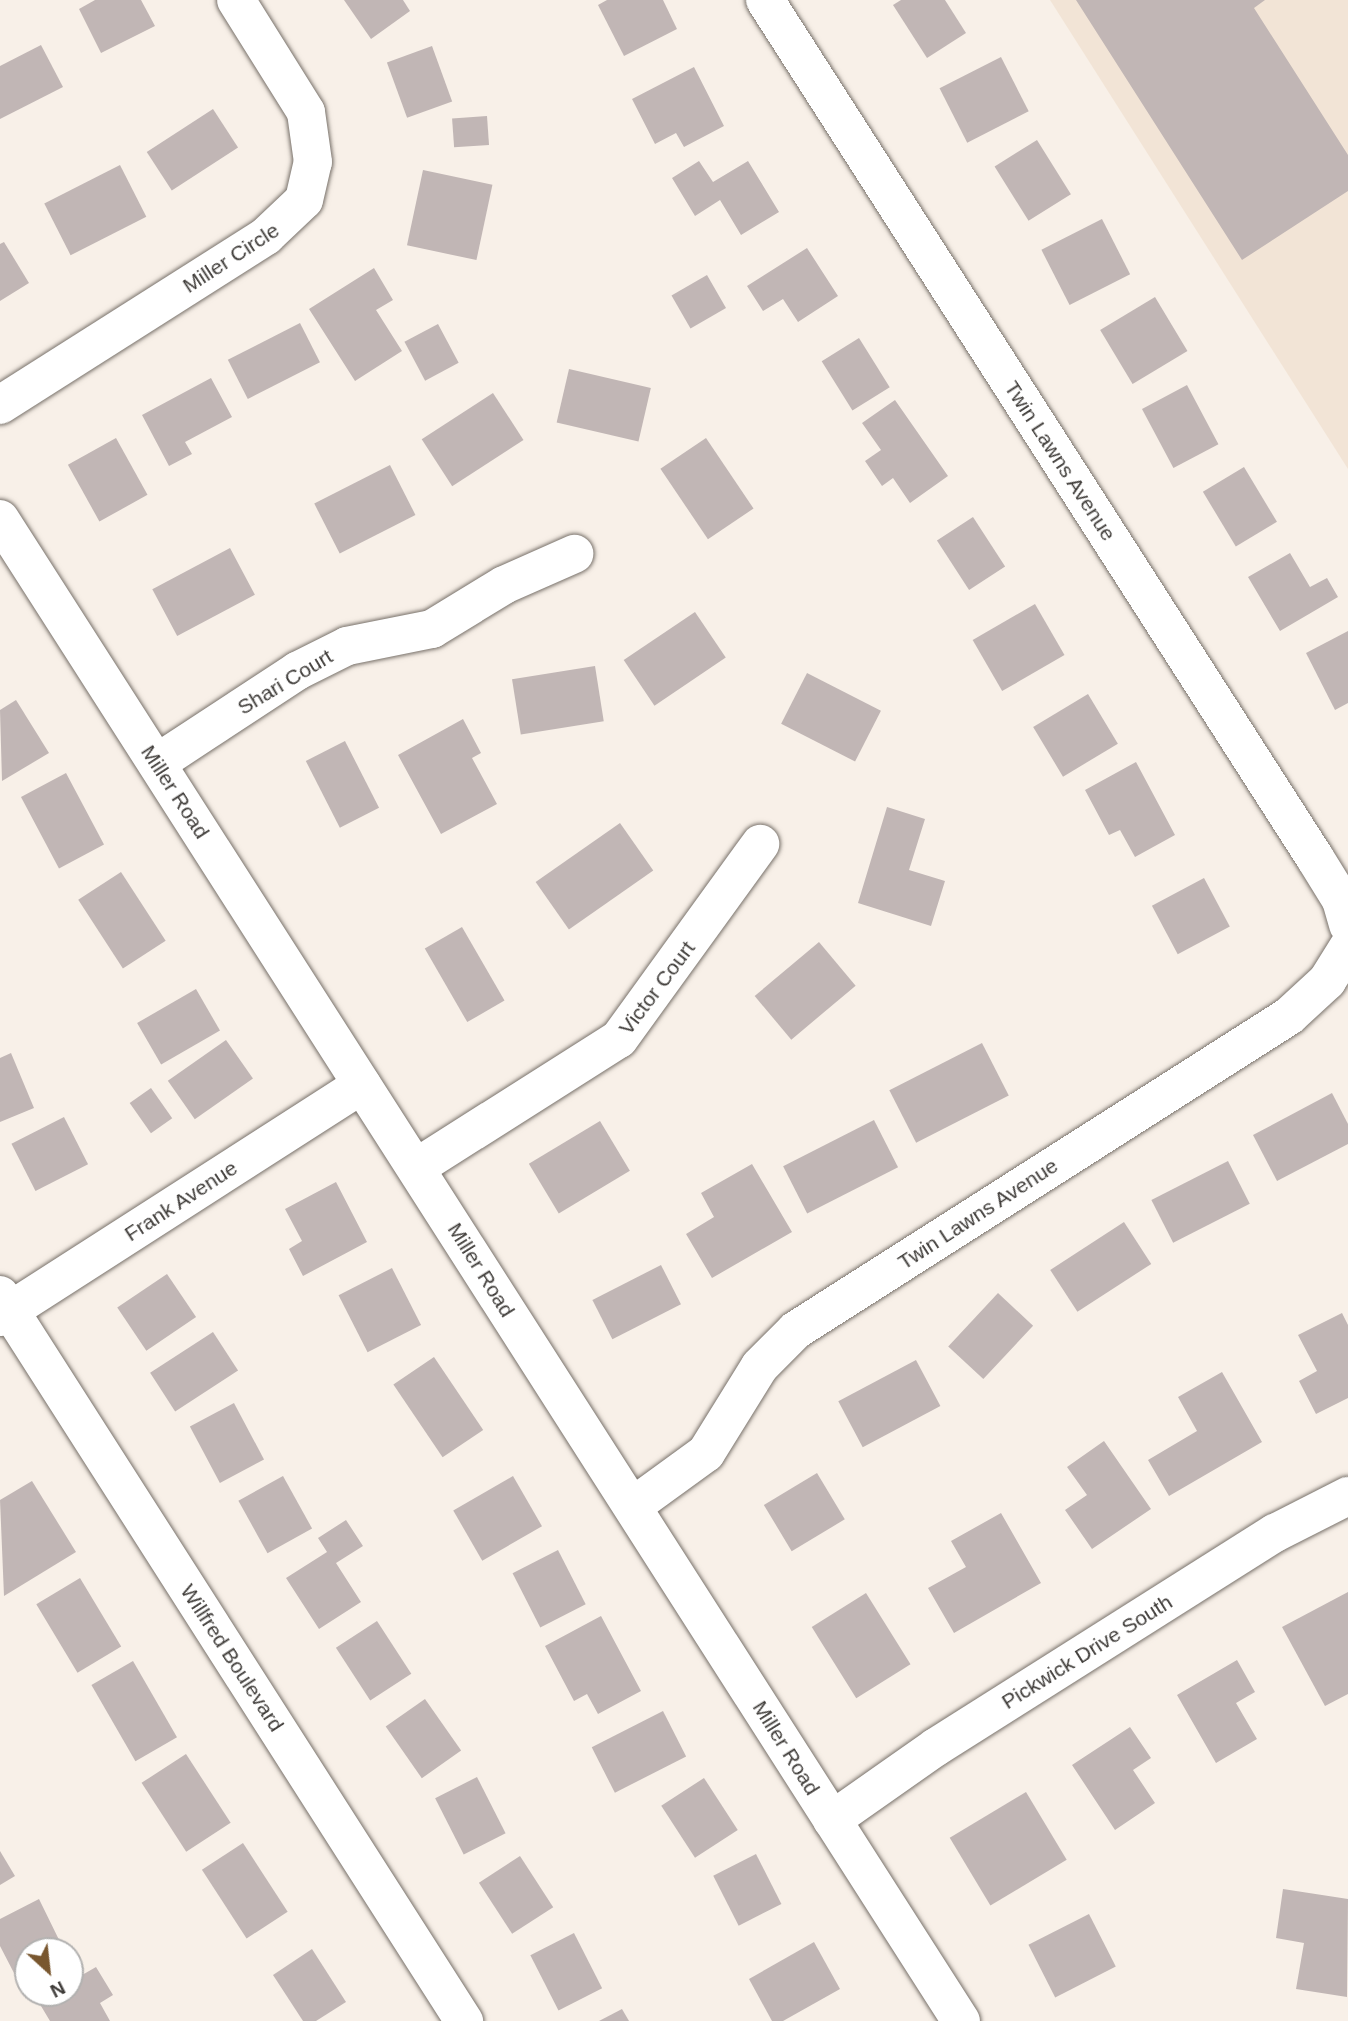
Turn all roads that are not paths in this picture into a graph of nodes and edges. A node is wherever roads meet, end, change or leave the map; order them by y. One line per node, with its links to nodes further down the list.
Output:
1 (236, 0): 3 (street, Miller Circle)
2 (765, 0): 8 (street, Twin Lawns Avenue)
3 (0, 405)
4 (0, 519): 6 (street, Miller Road)
5 (574, 554): 6 (street, Shari Court)
6 (157, 763): 10 (street, Miller Road)
7 (760, 844): 11 (street, Victor Court)
8 (1348, 925)
9 (1348, 947): 14 (street, Twin Lawns Avenue)
10 (362, 1085): 11 (street, Miller Road); 12 (street, Frank Avenue)
11 (417, 1167): 14 (street, Miller Road)
12 (3, 1307): 16 (street, Willfred Boulevard)
13 (1348, 1496): 15 (street, Pickwick Drive South)
14 (633, 1506): 15 (street, Miller Road)
15 (832, 1820): 17 (street, Miller Road)
16 (464, 2021)
17 (961, 2021)

